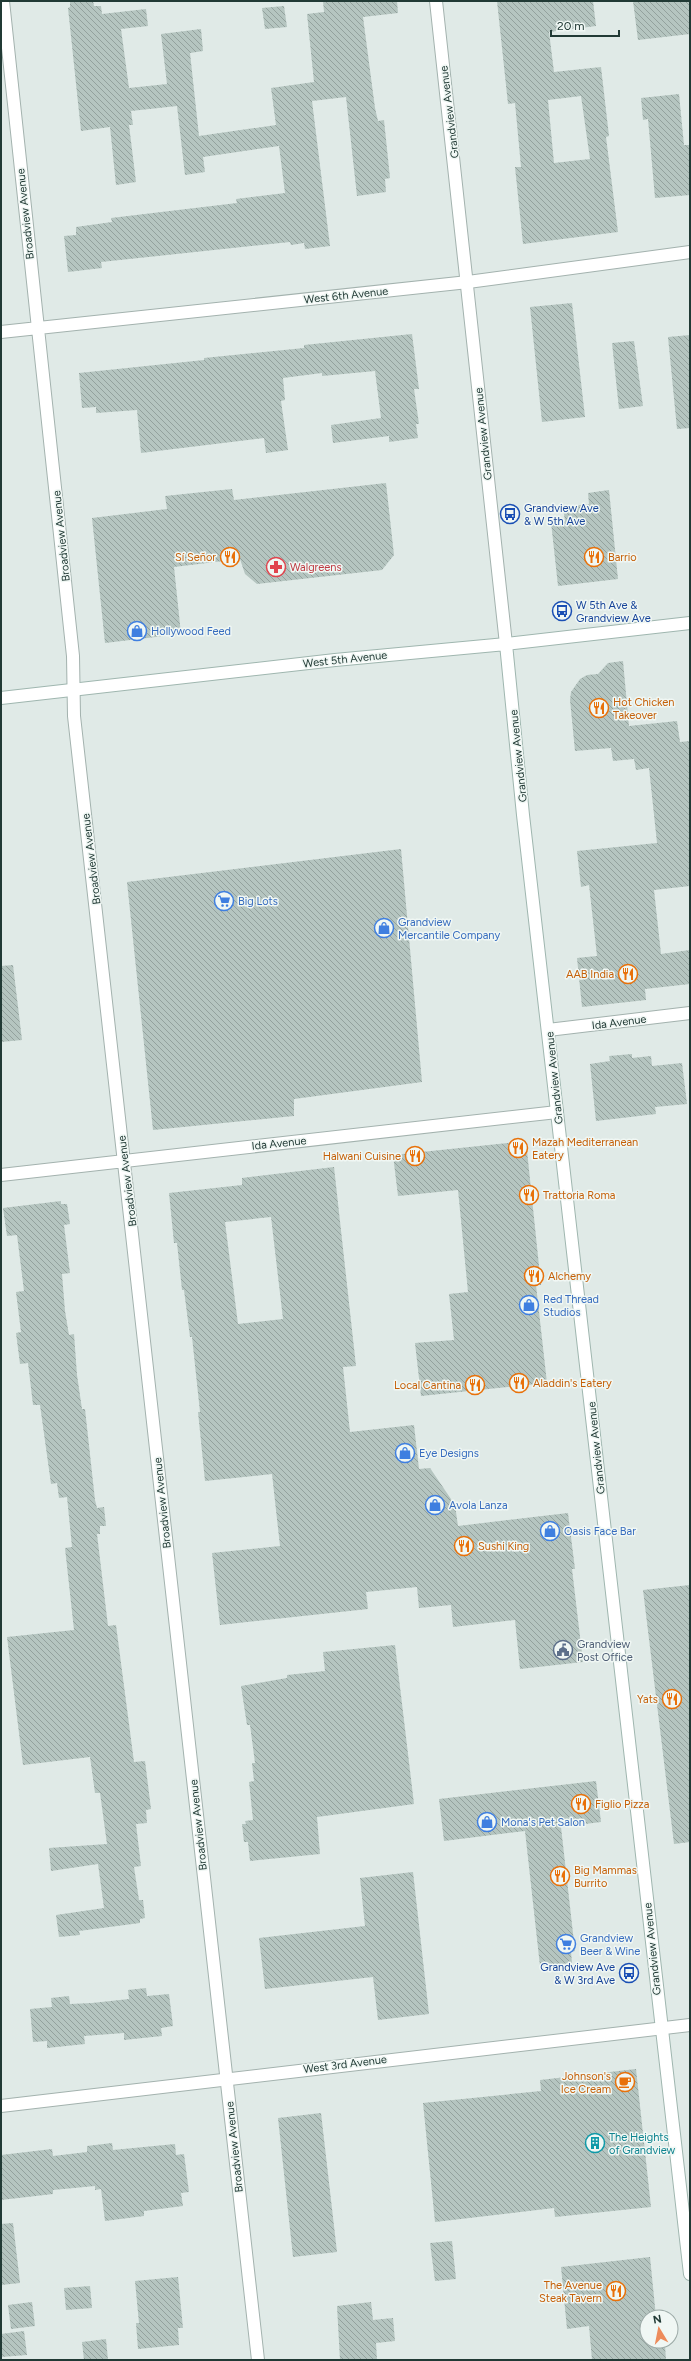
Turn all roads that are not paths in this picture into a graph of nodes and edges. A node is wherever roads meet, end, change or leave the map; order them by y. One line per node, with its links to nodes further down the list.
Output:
1 (2, 1): 5 (street, Broadview Avenue)
2 (436, 1): 4 (street, Grandview Avenue)
3 (690, 252): 4 (street, West 6th Avenue)
4 (468, 282): 5 (street, West 6th Avenue); 8 (street, Grandview Avenue)
5 (37, 328): 6 (street, West 6th Avenue); 9 (street, Broadview Avenue)
6 (1, 332)
7 (690, 623): 8 (street, West 5th Avenue)
8 (506, 644): 9 (street, West 5th Avenue); 12 (street, Grandview Avenue)
9 (74, 690): 10 (street, West 5th Avenue); 14 (street, Broadview Avenue)
10 (1, 698)
11 (690, 1013): 12 (street, Ida Avenue)
12 (548, 1030): 13 (street, Grandview Avenue)
13 (557, 1112): 14 (street, Ida Avenue); 17 (street, Grandview Avenue)
14 (125, 1161): 15 (street, Ida Avenue); 18 (street, Broadview Avenue)
15 (1, 1175)
16 (690, 2025): 17 (street, West 3rd Avenue)
17 (661, 2028): 18 (street, West 3rd Avenue); 20 (street, Grandview Avenue)
18 (226, 2078): 19 (street, West 3rd Avenue); 21 (street, Broadview Avenue)
19 (1, 2106)
20 (690, 2274)
21 (258, 2360)

